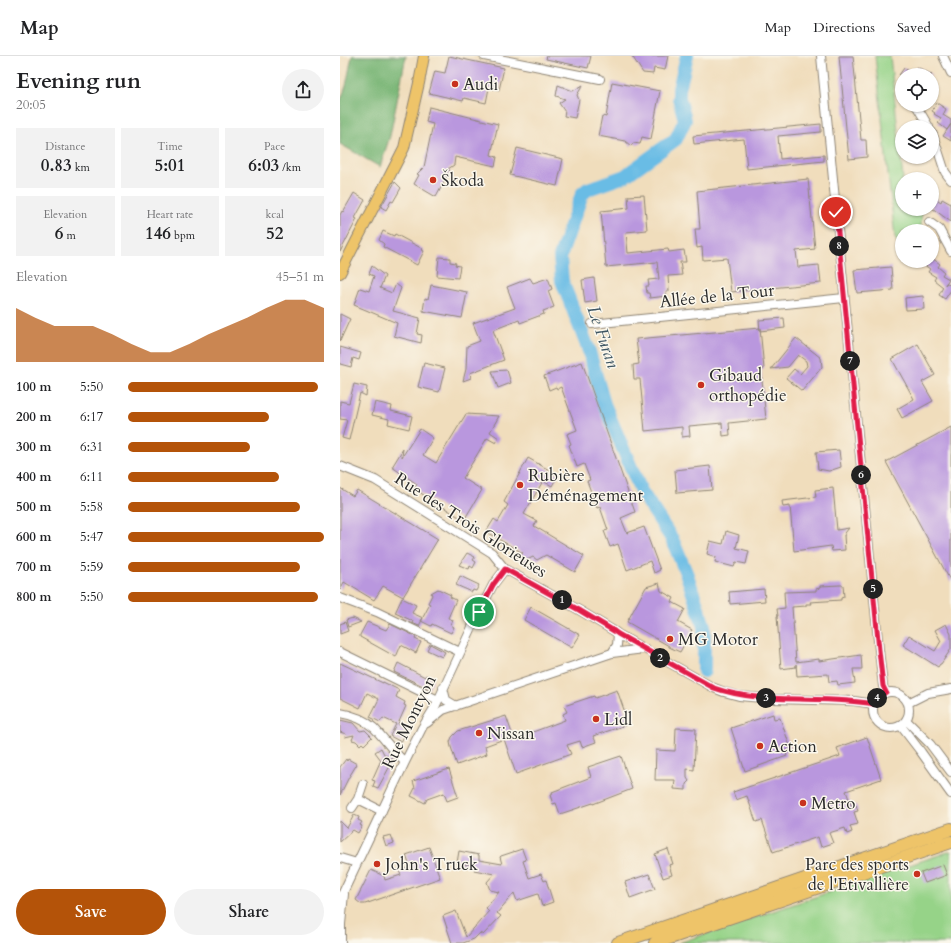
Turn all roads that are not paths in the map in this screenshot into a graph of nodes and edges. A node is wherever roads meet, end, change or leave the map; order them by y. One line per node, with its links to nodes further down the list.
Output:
1 (424, 56): 11 (main road)
2 (484, 56): 6 (street)
3 (821, 56): 12 (street)
4 (943, 56): 5 (street)
5 (951, 73)
6 (600, 79)
7 (939, 154): 8 (street)
8 (951, 180)
9 (929, 222): 10 (street)
10 (951, 250)
11 (340, 273)
12 (844, 298): 13 (street, Allée de la Tour); 24 (street)
13 (592, 324)
14 (340, 466): 15 (street, Rue des Trois Glorieuses)
15 (505, 569): 17 (street, Rue des Trois Glorieuses); 20 (street, Rue Montyon)
16 (340, 598): 20 (street)
17 (618, 634): 18 (street, Rue des Trois Glorieuses); 21 (street)
18 (644, 649): 21 (street); 27 (street, Rue des Trois Glorieuses)
19 (340, 652): 25 (street)
20 (460, 652): 22 (street, Rue Montyon)
21 (612, 653): 28 (street)
22 (443, 688): 25 (street, Rue Montyon); 28 (street)
23 (951, 689): 26 (street)
24 (886, 692): 26 (street); 27 (street)
25 (438, 700): 31 (street, Rue Montyon)
26 (908, 703): 30 (street)
27 (874, 704): 30 (street)
28 (456, 706): 31 (street)
29 (340, 713): 32 (street)
30 (904, 723): 33 (street); 35 (street)
31 (422, 728): 32 (street, Rue Montyon)
32 (405, 762): 38 (street, Rue Montyon)
33 (951, 772)
34 (363, 784): 36 (street)
35 (951, 794)
36 (358, 799): 37 (street); 38 (street)
37 (352, 808)
38 (382, 811): 42 (street, Rue Montyon)
39 (951, 829): 47 (highway)
40 (951, 842): 48 (highway)
41 (340, 858): 42 (street)
42 (357, 863): 43 (street, Rue Montyon)
43 (345, 890): 44 (street, Rue Montyon); 45 (street, Rue Montyon)
44 (340, 899)
45 (340, 924): 46 (street, Rue Montyon)
46 (341, 941)
47 (618, 943)
48 (655, 943)

